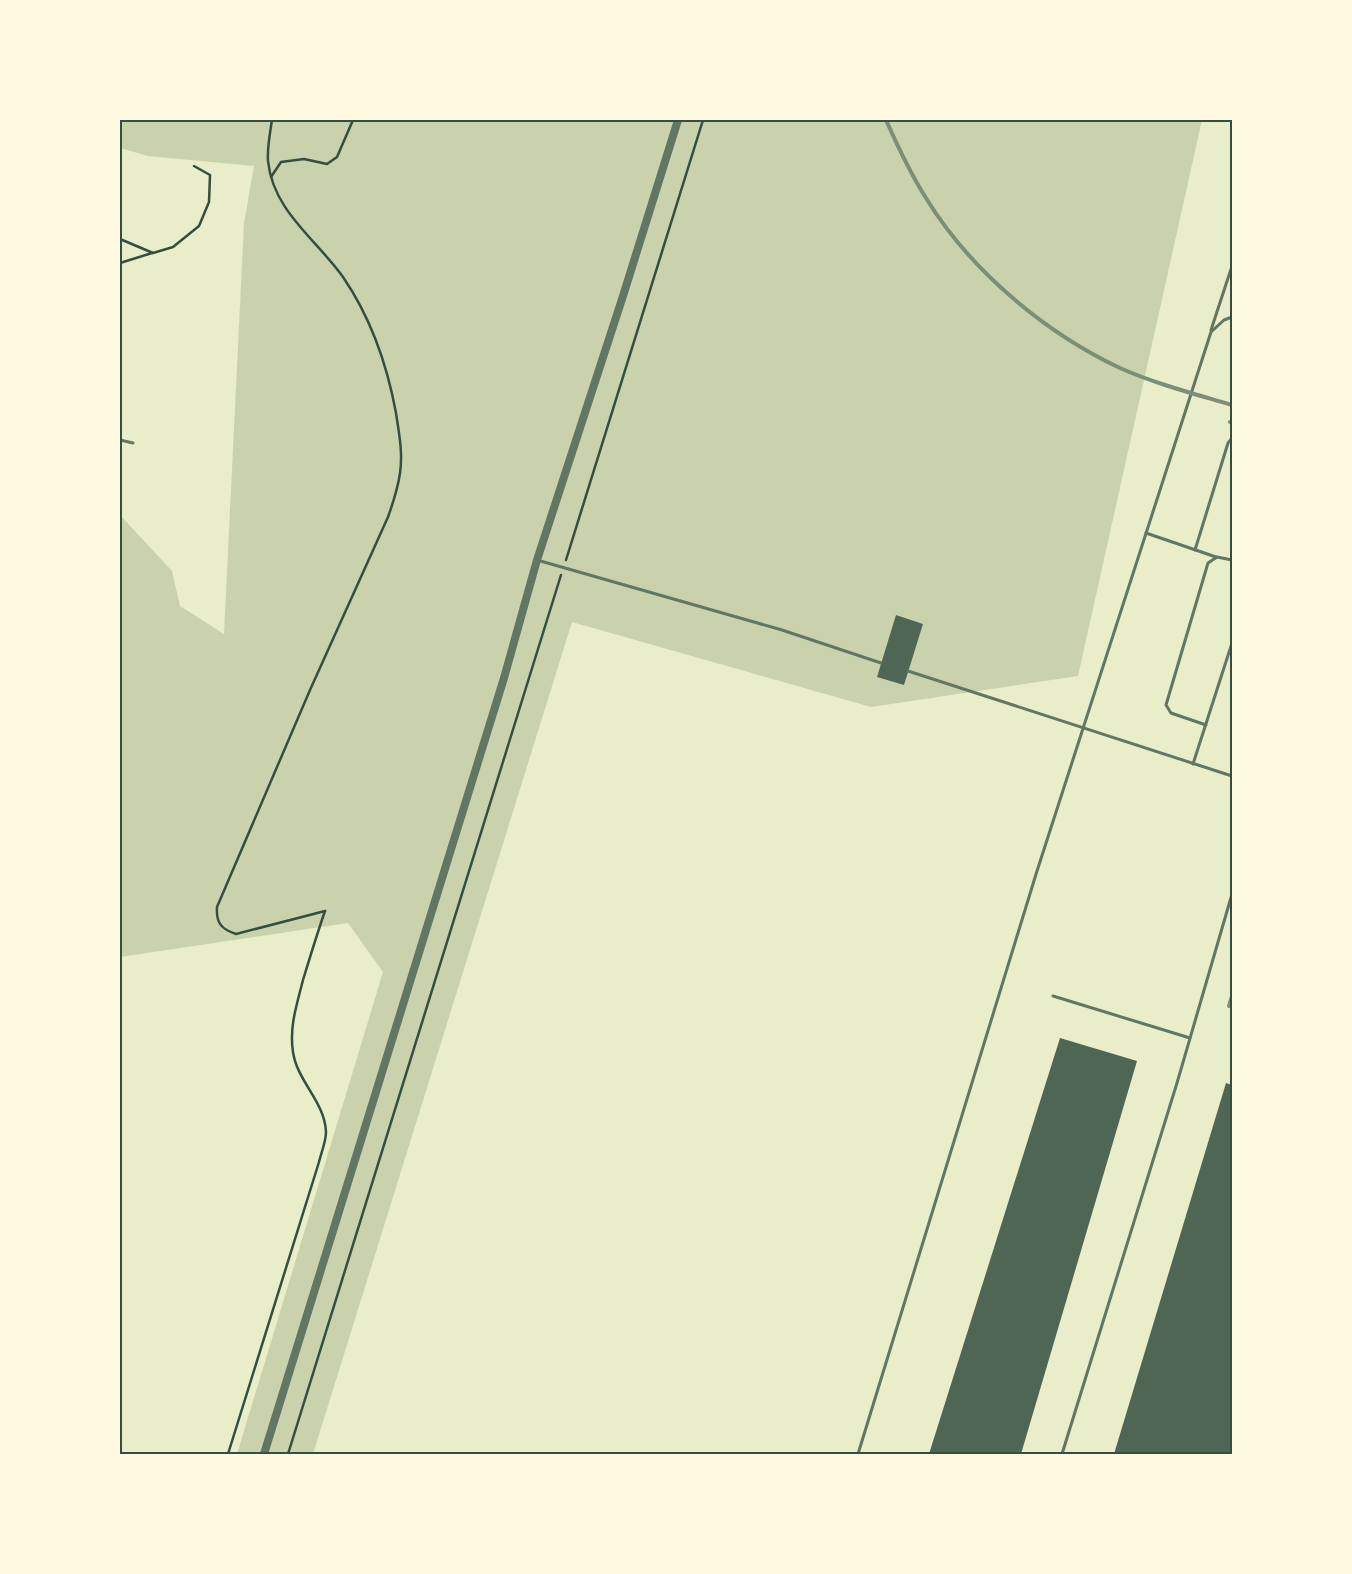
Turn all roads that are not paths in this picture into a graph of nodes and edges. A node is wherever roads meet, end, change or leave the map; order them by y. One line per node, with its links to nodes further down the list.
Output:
1 (678, 120): 11 (street)
2 (1232, 266): 4 (lane)
3 (1232, 317): 4 (lane)
4 (1211, 332): 8 (lane)
5 (1232, 438): 9 (lane)
6 (120, 440): 7 (lane)
7 (133, 443)
8 (1146, 533): 9 (lane); 17 (lane)
9 (1195, 550): 10 (lane)
10 (1217, 557): 12 (lane); 16 (lane)
11 (537, 560): 14 (lane); 23 (street)
12 (1232, 560)
13 (1232, 643): 16 (lane)
14 (881, 663)
15 (908, 671): 17 (lane)
16 (1206, 725): 18 (lane)
17 (1083, 727): 18 (lane); 24 (lane)
18 (1193, 764): 19 (lane)
19 (1232, 776)
20 (1232, 894): 22 (lane)
21 (1053, 996): 22 (lane)
22 (1190, 1038): 25 (lane)
23 (264, 1454)
24 (858, 1454)
25 (1062, 1454)

